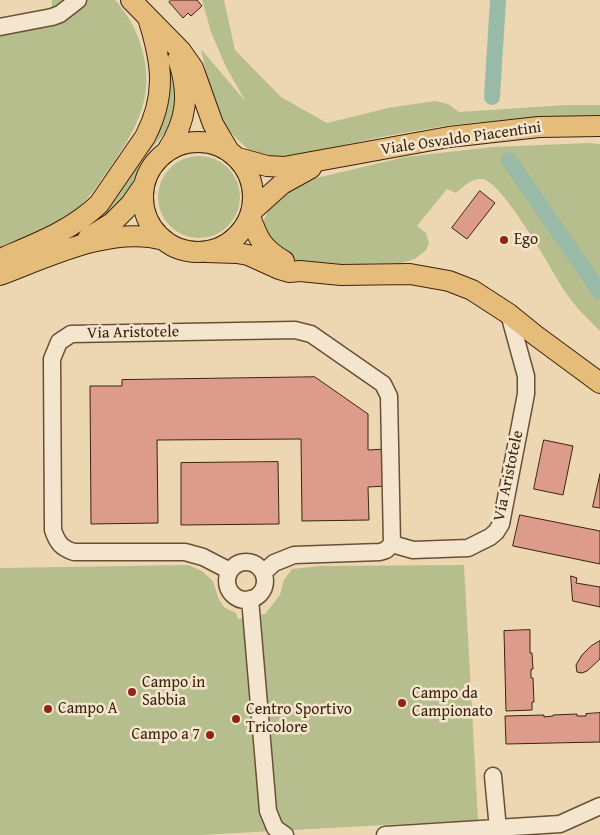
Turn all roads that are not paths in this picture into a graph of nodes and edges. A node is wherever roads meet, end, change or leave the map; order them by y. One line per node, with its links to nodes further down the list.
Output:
1 (78, 0): 4 (street)
2 (131, 0): 3 (main road)
3 (148, 18): 5 (main road); 15 (main road)
4 (0, 27)
5 (168, 39): 7 (main road); 8 (main road)
6 (600, 126): 9 (main road, Viale Osvaldo Piacentini)
7 (167, 151): 8 (main road); 10 (main road)
8 (234, 154): 9 (main road, Viale Osvaldo Piacentini); 11 (main road)
9 (324, 161): 11 (main road, Viale Osvaldo Piacentini)
10 (144, 185): 12 (main road); 13 (main road)
11 (251, 214): 14 (main road); 16 (main road)
12 (164, 240): 13 (main road); 14 (main road)
13 (78, 246): 17 (main road)
14 (206, 252): 16 (main road)
15 (0, 259)
16 (300, 271): 18 (main road)
17 (0, 275)
18 (509, 314): 19 (main road); 20 (street, Via Aristotele)
19 (600, 383)
20 (392, 544): 21 (street, Via Aristotele); 22 (street)
21 (230, 571): 22 (street); 23 (street)
22 (264, 572): 23 (street)
23 (250, 599): 27 (street)
24 (493, 776): 26 (street)
25 (598, 811): 26 (street)
26 (498, 828): 28 (street)
27 (285, 835)
28 (385, 835)

